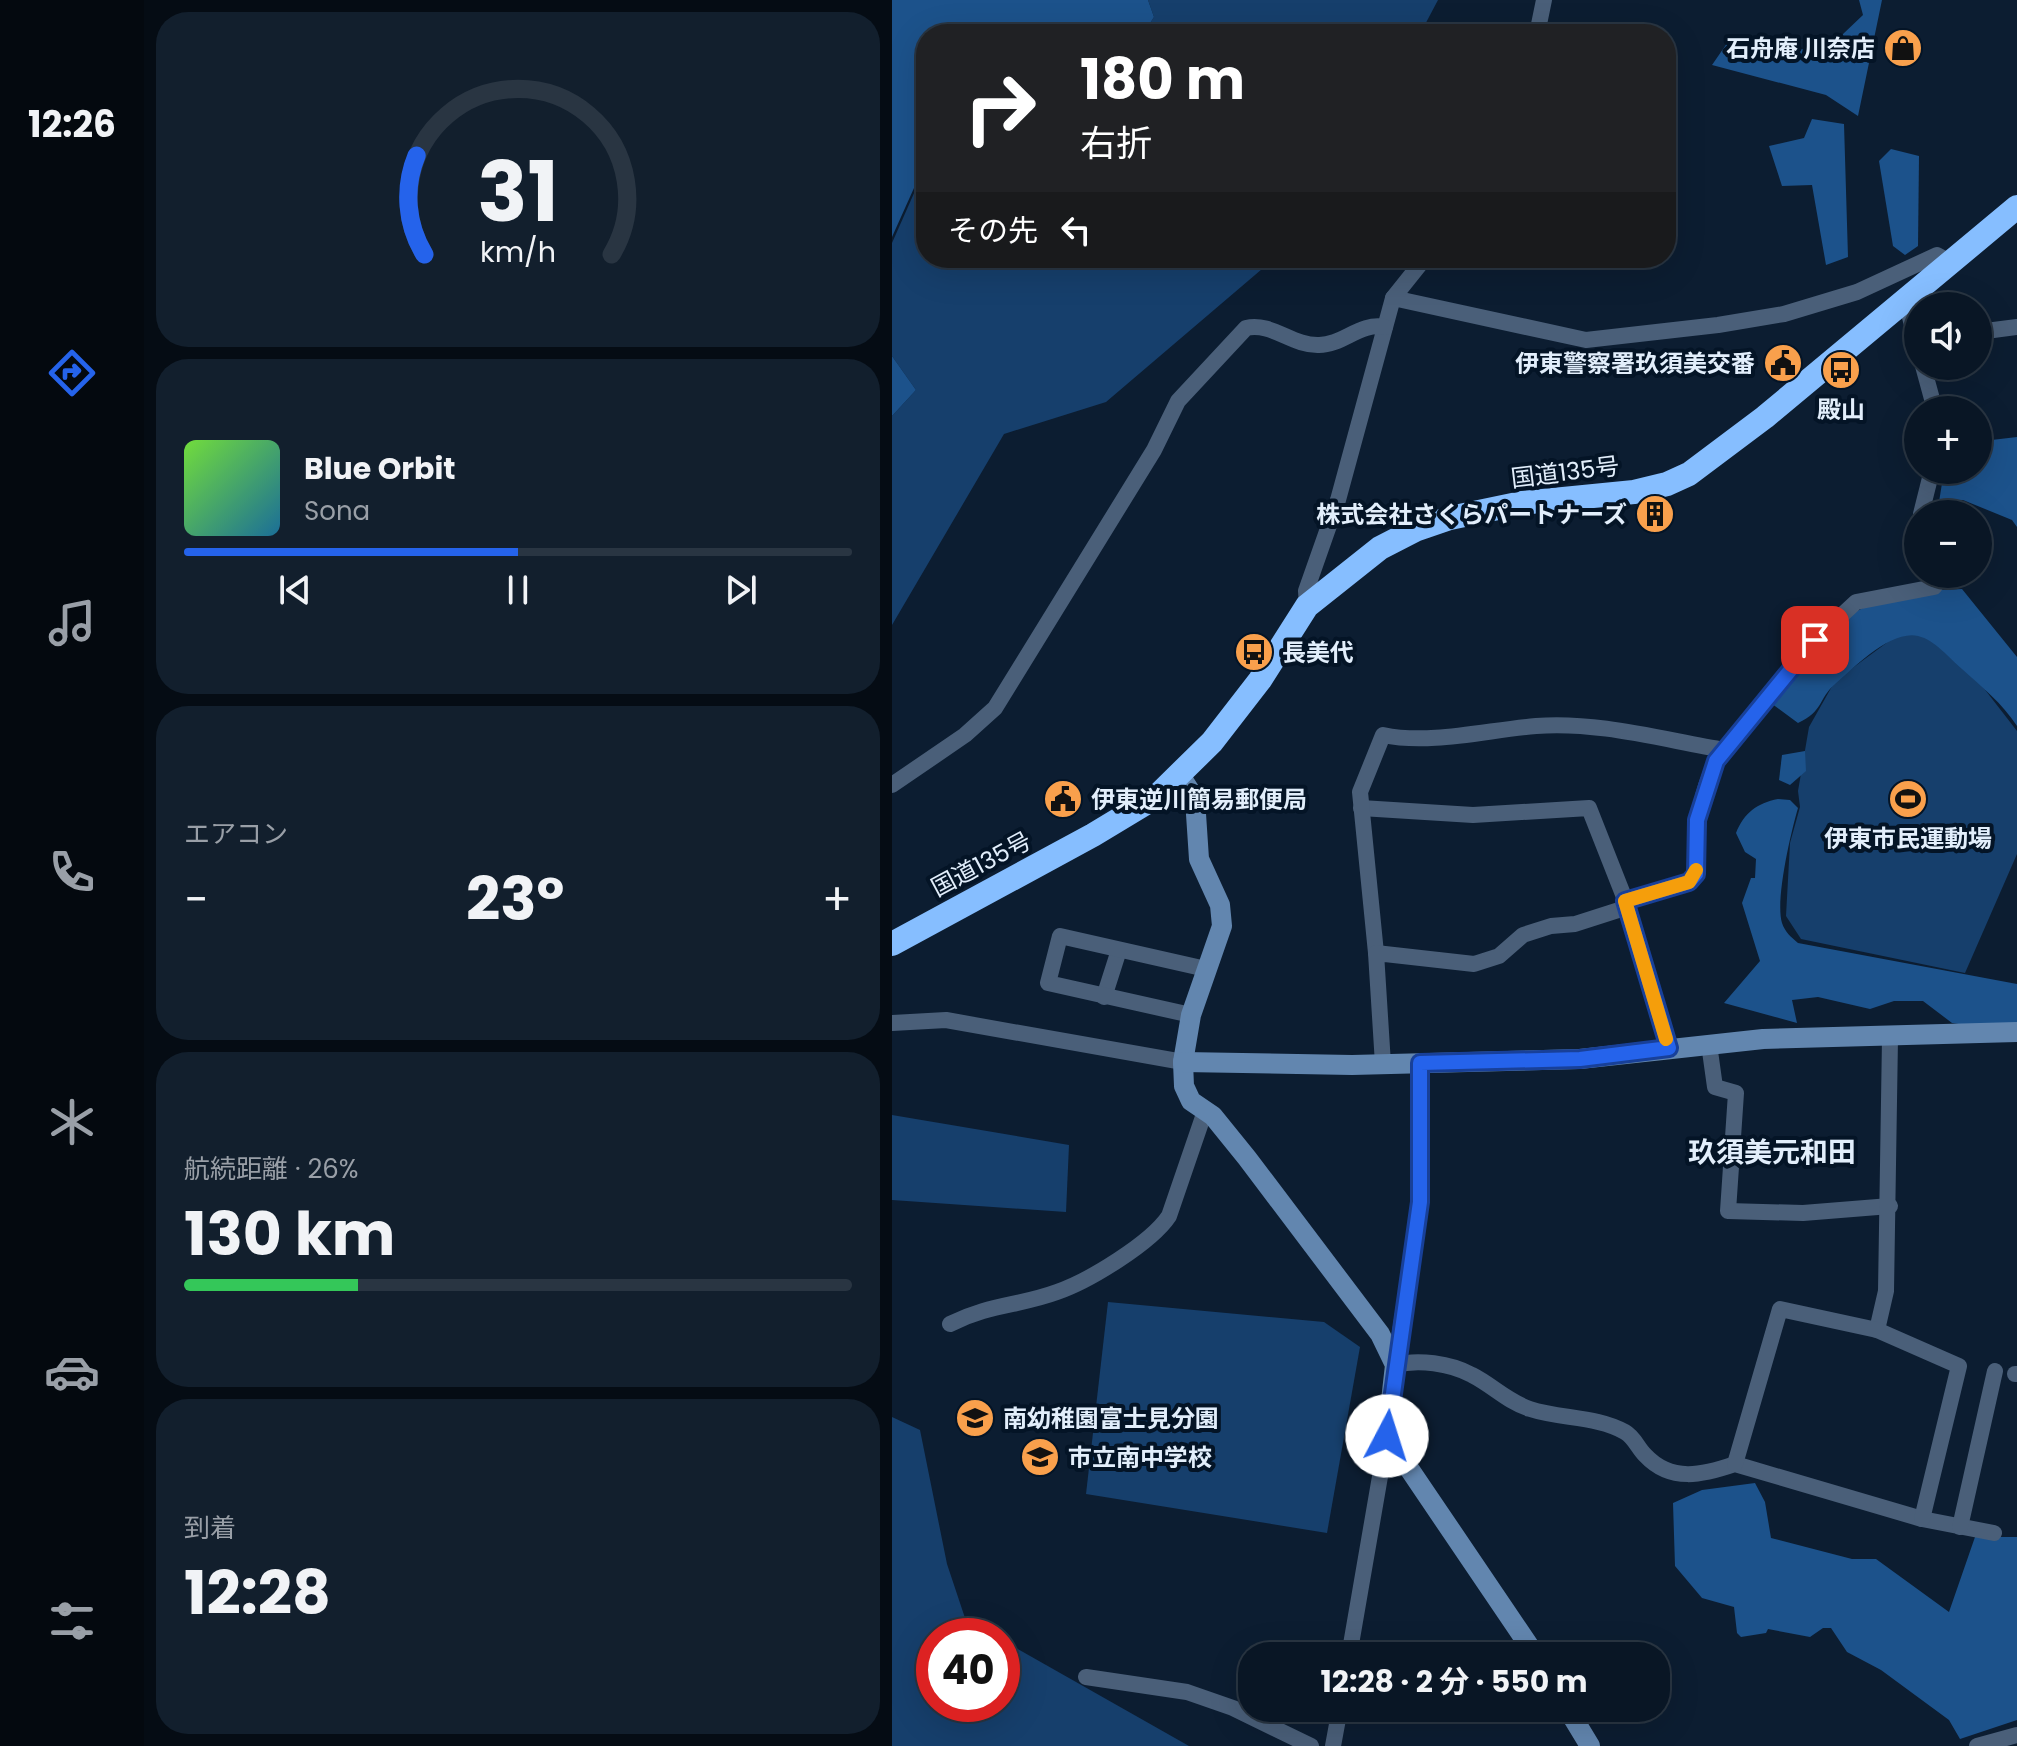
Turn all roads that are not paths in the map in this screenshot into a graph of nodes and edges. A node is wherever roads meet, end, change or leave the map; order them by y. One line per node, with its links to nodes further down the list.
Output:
1 (1544, 0): 2 (street)
2 (1539, 24)
3 (2017, 207): 4 (highway, 国道135号)
4 (1950, 262): 6 (street); 7 (highway, 国道135号)
5 (1417, 268): 6 (street)
6 (1393, 298): 9 (street)
7 (1901, 303): 8 (street); 13 (highway, 国道135号)
8 (1904, 306)
9 (1385, 327): 13 (street); 16 (street)
10 (2017, 327): 11 (street)
11 (1992, 330)
12 (1929, 588): 14 (street)
13 (1307, 606): 15 (highway, 国道135号)
14 (1725, 750): 17 (street); 18 (street)
15 (1180, 775): 19 (highway, 国道135号); 22 (street)
16 (892, 785)
17 (1361, 808): 18 (street); 21 (street)
18 (1627, 904): 21 (street); 29 (street)
19 (892, 944)
20 (1119, 950): 22 (street); 23 (street); 23 (street)
21 (1376, 953): 32 (street)
22 (1206, 969): 24 (street)
23 (1104, 997): 24 (street)
24 (1191, 1015): 30 (street)
25 (892, 1023): 30 (street)
26 (2017, 1032): 27 (street)
27 (1890, 1038): 28 (street); 34 (street)
28 (1709, 1044): 29 (street); 34 (street)
29 (1669, 1048): 31 (street)
30 (1183, 1062): 32 (street); 33 (street)
31 (1420, 1063): 32 (street); 37 (street)
32 (1383, 1064)
33 (1205, 1111): 35 (street); 37 (street)
34 (1890, 1206): 36 (street)
35 (950, 1324)
36 (1877, 1330): 40 (street); 41 (street)
37 (1395, 1365): 39 (street); 40 (street)
38 (1995, 1371): 42 (street)
39 (1387, 1436): 44 (street); 45 (street)
40 (1735, 1464): 41 (street)
41 (1922, 1519): 42 (street)
42 (1960, 1527): 43 (street)
43 (1994, 1533)
44 (1351, 1642)
45 (1527, 1642)
46 (1086, 1677): 50 (street)
47 (1337, 1722): 51 (street)
48 (1575, 1722): 52 (street)
49 (2017, 1735): 53 (street)
50 (1311, 1746)
51 (1333, 1746)
52 (1590, 1746)
53 (1977, 1746)

